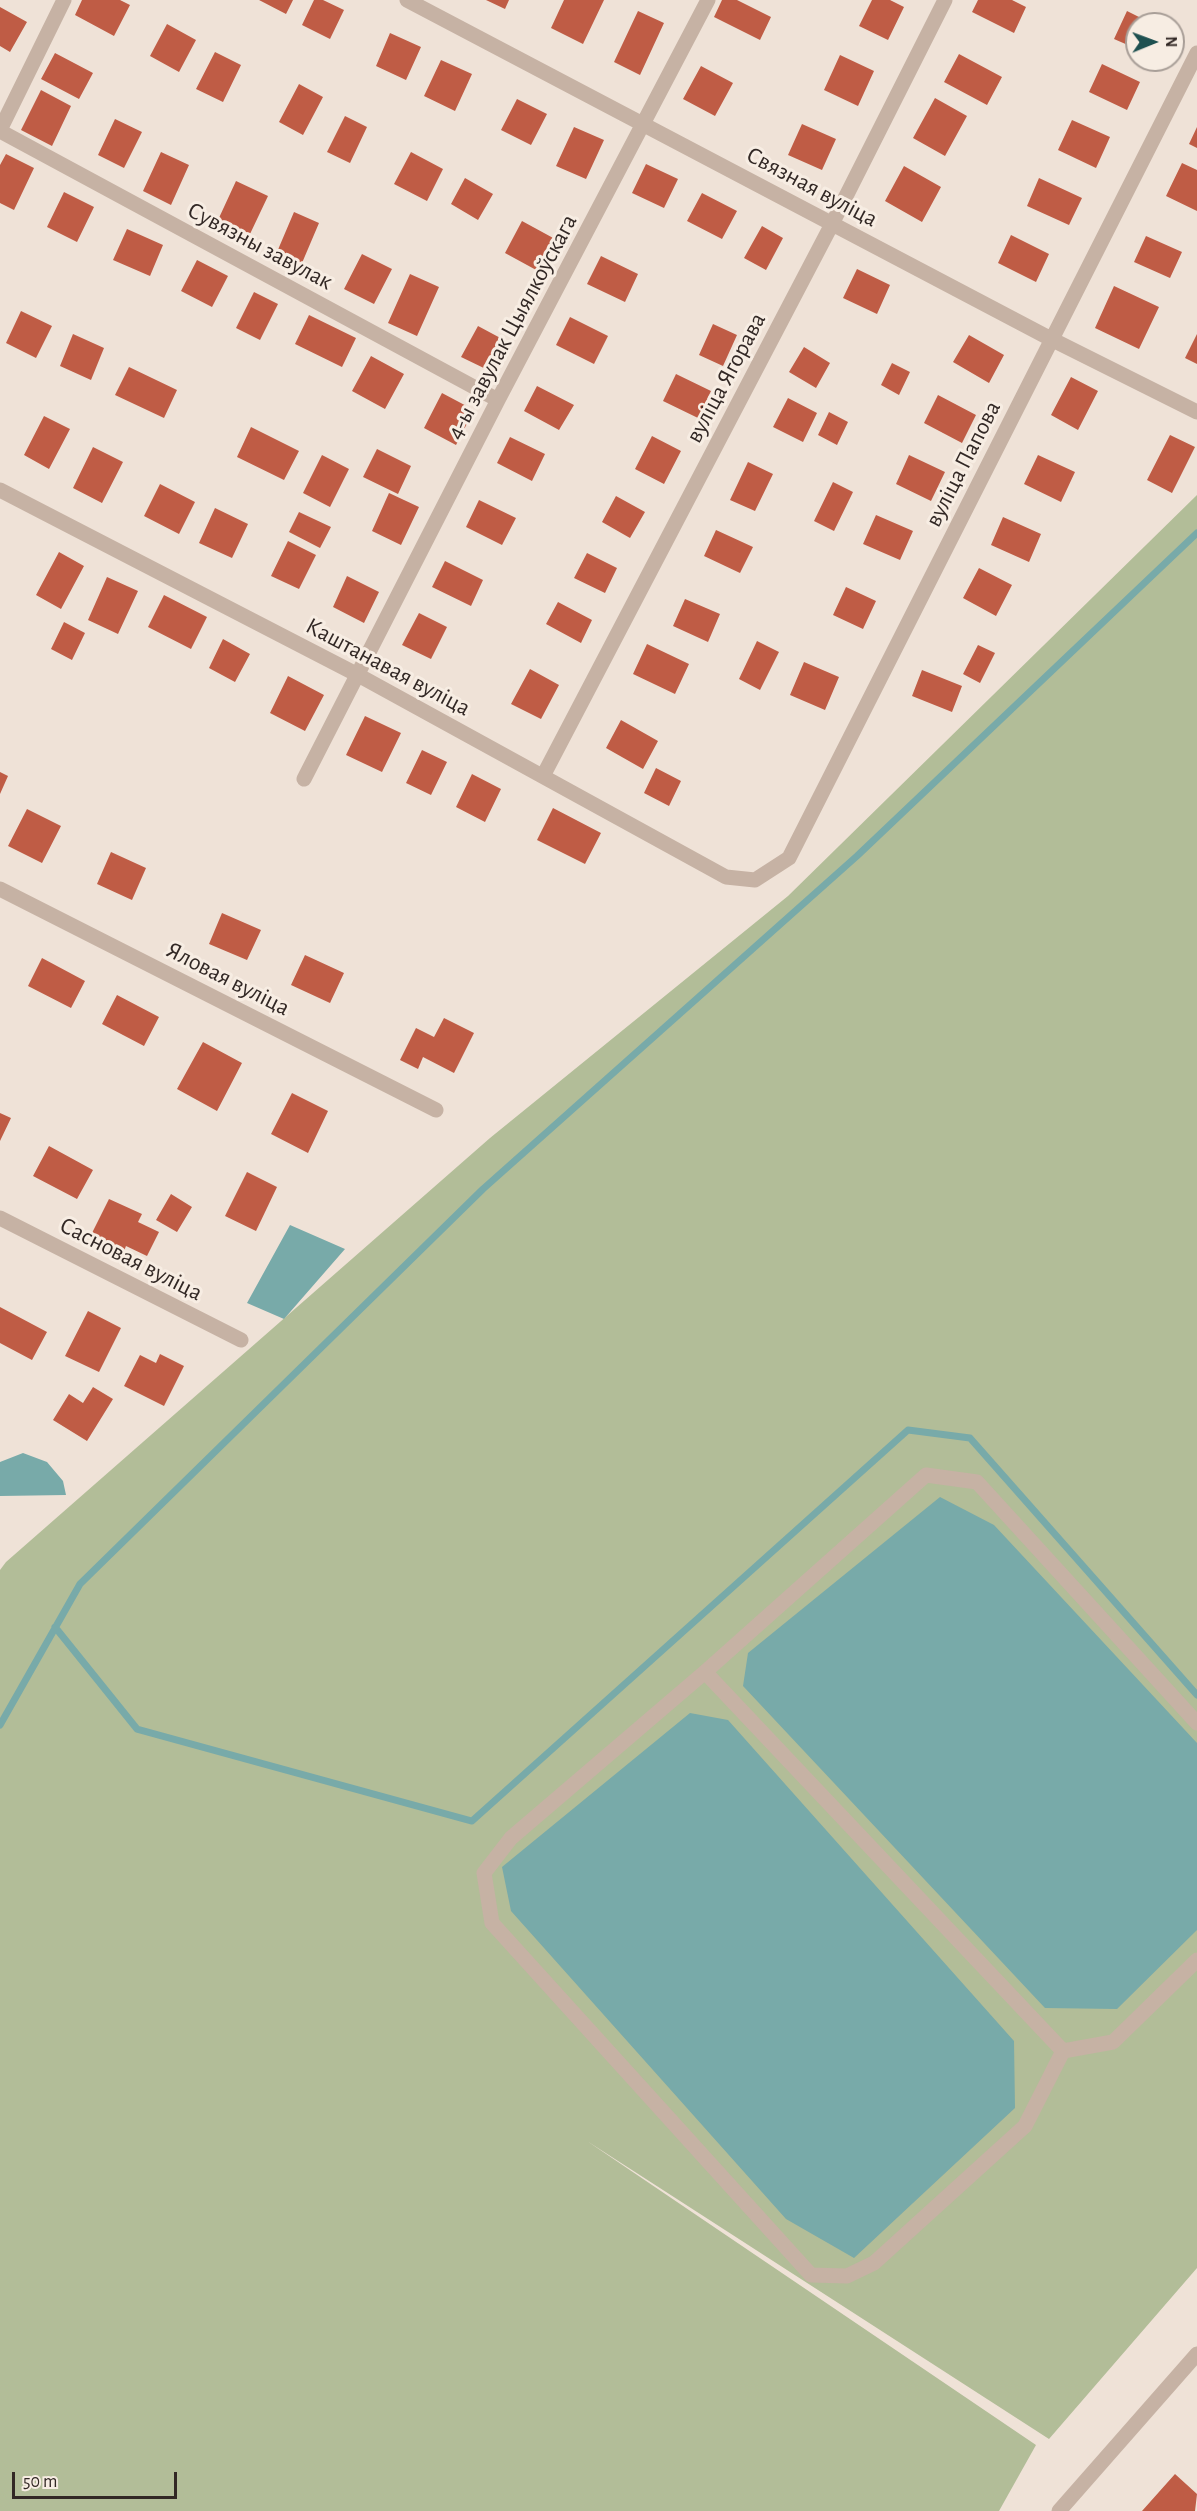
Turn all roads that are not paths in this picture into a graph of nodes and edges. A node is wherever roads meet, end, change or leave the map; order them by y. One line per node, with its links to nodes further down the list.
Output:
1 (64, 0): 7 (street)
2 (407, 0): 6 (street, Связная вуліца)
3 (708, 0): 6 (street, 4-ы завулак Цыялкоўскага)
4 (945, 0): 8 (street, вуліца Ягорава)
5 (1197, 53): 9 (street, вуліца Папова)
6 (645, 123): 8 (street, Связная вуліца); 10 (street, 4-ы завулак Цыялкоўскага)
7 (0, 130): 10 (street, Сувязны завулак)
8 (832, 224): 9 (street, Связная вуліца); 14 (street, вуліца Ягорава)
9 (1051, 339): 11 (street, Связная вуліца); 16 (street, вуліца Папова)
10 (498, 400): 13 (street, 4-ы завулак Цыялкоўскага)
11 (1197, 412)
12 (0, 490): 13 (street, Каштанавая вуліца)
13 (358, 675): 14 (street, Каштанавая вуліца); 15 (street, 4-ы завулак Цыялкоўскага)
14 (543, 776): 16 (street, Каштанавая вуліца)
15 (304, 778)
16 (755, 880)
17 (0, 889): 18 (street, Яловая вуліца)
18 (436, 1110)
19 (0, 1218): 20 (street, Сасновая вуліца)
20 (241, 1340)
21 (705, 1672): 22 (street); 24 (street); 24 (street)
22 (1197, 1723)
23 (1197, 1960): 24 (street)
24 (1064, 2051)
25 (1197, 2354): 26 (street)
26 (1059, 2511)

